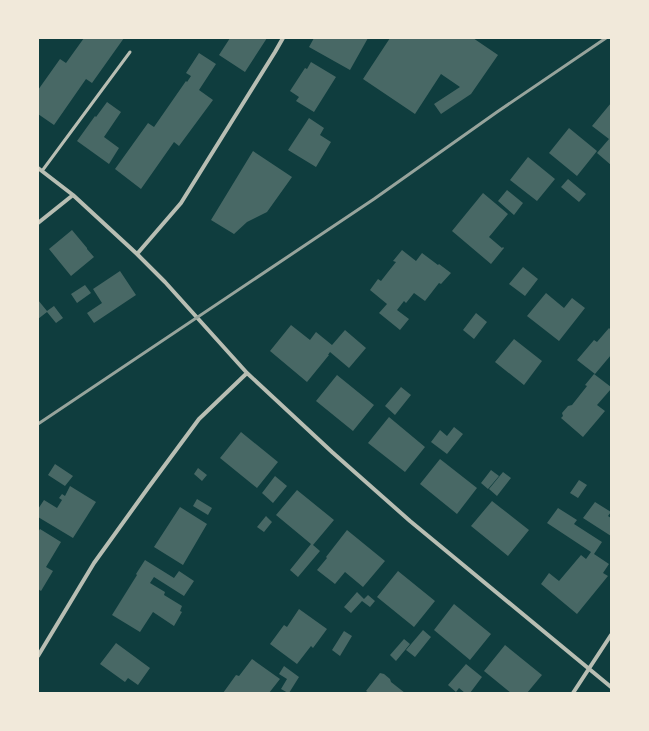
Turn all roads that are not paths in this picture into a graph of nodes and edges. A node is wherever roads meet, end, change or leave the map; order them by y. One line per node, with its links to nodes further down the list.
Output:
1 (283, 38): 6 (street)
2 (130, 52): 3 (lane)
3 (40, 170): 4 (street)
4 (73, 195): 5 (street); 6 (street)
5 (38, 223)
6 (137, 254): 7 (street)
7 (247, 373): 9 (street); 10 (street)
8 (611, 635): 10 (street)
9 (38, 656)
10 (589, 669): 11 (street); 12 (street)
11 (611, 687)
12 (574, 693)

